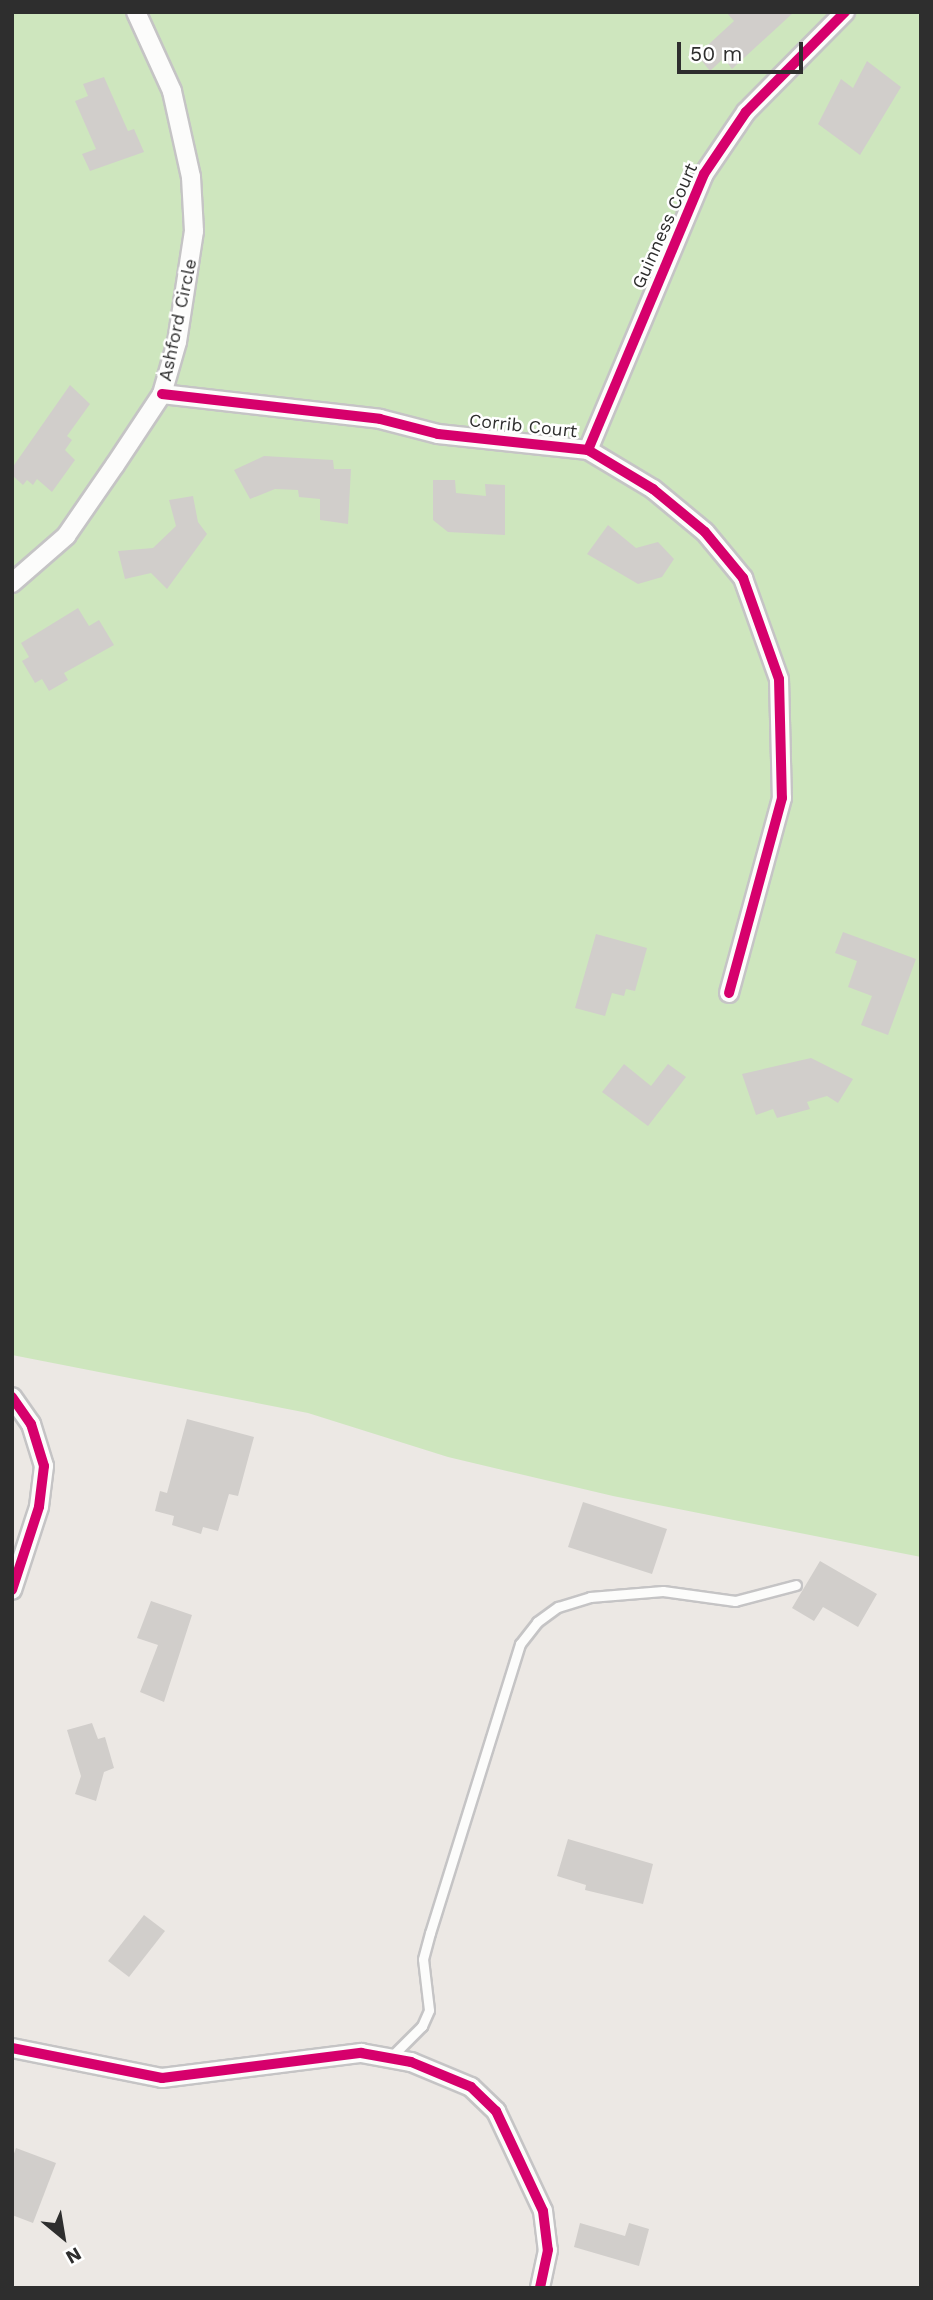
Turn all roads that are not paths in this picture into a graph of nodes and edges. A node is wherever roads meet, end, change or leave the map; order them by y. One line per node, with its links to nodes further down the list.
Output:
1 (136, 12): 3 (street, Ashford Circle)
2 (845, 12): 4 (street, Guinness Court)
3 (162, 394): 4 (street, Corrib Court); 5 (street, Ashford Circle)
4 (588, 450): 6 (street, Corrib Court)
5 (12, 583)
6 (729, 993)
7 (12, 1397): 9 (street)
8 (796, 1585): 11 (lane)
9 (12, 1590)
10 (12, 2048): 11 (street)
11 (390, 2059): 12 (street)
12 (540, 2288)

